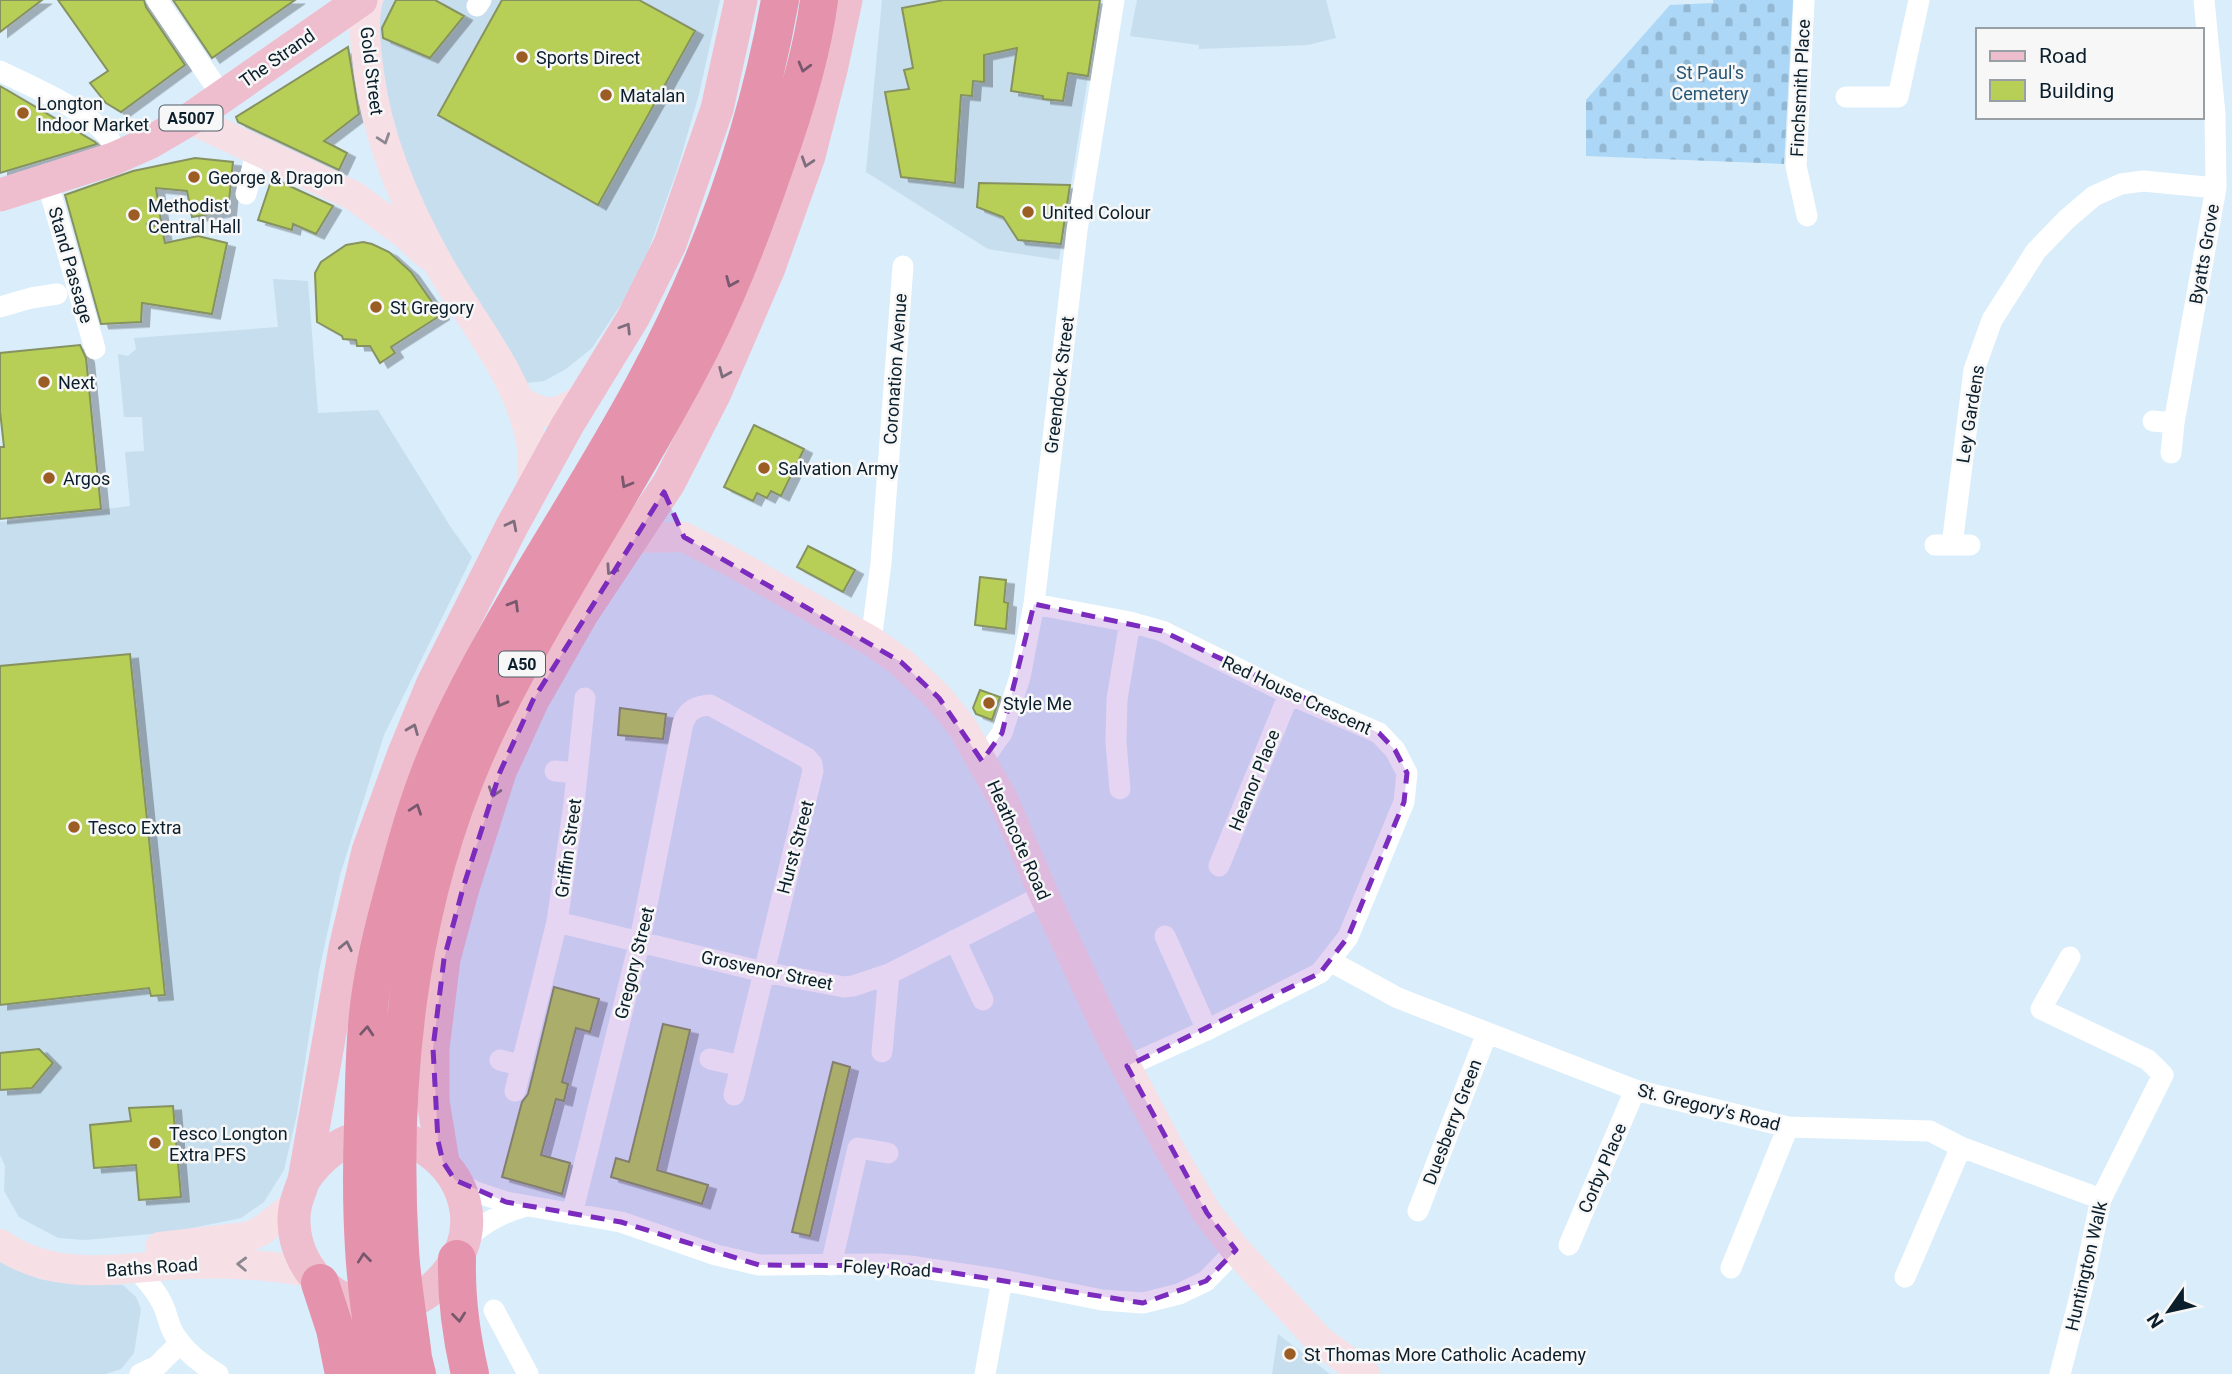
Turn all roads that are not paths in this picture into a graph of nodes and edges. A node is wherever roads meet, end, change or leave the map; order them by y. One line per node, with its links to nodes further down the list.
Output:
1 (156, 0): 13 (street)
2 (360, 0): 13 (main road, The Strand / A5007)
3 (368, 0): 19 (street, Gold Street, one-way to 19)
4 (741, 0): 30 (main road, one-way to 4)
5 (780, 0): 99 (highway, A50, one-way to 5)
6 (819, 0): 100 (highway, A50, one-way to 100)
7 (846, 0): 36 (main road, A50, one-way to 36)
8 (1114, 0): 40 (street, Greendock Street)
9 (1804, 0): 24 (street, Finchsmith Place)
10 (1919, 0): 14 (street)
11 (2204, 0): 20 (street, Byatts Grove)
12 (0, 71): 17 (street)
13 (222, 96): 15 (main road, The Strand / A5007)
14 (1846, 97)
15 (190, 119): 16 (street); 17 (main road, The Strand / A5007)
16 (257, 149): 21 (street); 23 (street)
17 (113, 159): 18 (main road, The Strand / A5007)
18 (47, 181): 22 (main road, The Strand / A5007); 29 (street, Stand Passage)
19 (399, 181): 23 (street); 25 (street)
20 (2216, 188): 33 (street, Byatts Grove); 39 (street, Ley Gardens)
21 (246, 194)
22 (0, 195)
23 (354, 197): 25 (street)
24 (1807, 216)
25 (439, 264): 31 (street)
26 (903, 265): 42 (street, Coronation Avenue)
27 (57, 294): 28 (street)
28 (0, 307)
29 (95, 349)
30 (585, 396): 31 (street); 35 (main road)
31 (520, 401): 35 (street)
32 (2153, 421): 33 (street)
33 (2174, 423): 34 (street, Byatts Grove)
34 (2171, 453)
35 (532, 488): 76 (main road, one-way to 35)
36 (664, 492): 37 (street); 38 (main road, A50)
37 (684, 537): 38 (street, Heathcote Road); 42 (street, Heathcote Road)
38 (633, 538): 75 (main road, A50, one-way to 75)
39 (1952, 545)
40 (1034, 604): 41 (street, Red House Crescent); 46 (street, Greendock Street)
41 (1130, 622): 43 (street, Red House Crescent); 49 (street)
42 (871, 640): 46 (street, Heathcote Road)
43 (1289, 694): 50 (street, Heanor Place); 57 (street, Red House Crescent)
44 (585, 698): 48 (street, Griffin Street)
45 (690, 710): 54 (street, Gregory Street); 58 (street, Hurst Street)
46 (982, 761): 51 (street, Heathcote Road)
47 (555, 771): 48 (street, Griffin Street)
48 (577, 773): 52 (street, Griffin Street)
49 (1120, 789)
50 (1219, 866)
51 (1044, 895): 55 (street, Grosvenor Street); 68 (street, Heathcote Road)
52 (557, 922): 54 (street, Griffin Street); 66 (street, Griffin Street)
53 (1165, 936): 61 (street)
54 (640, 940): 58 (street, Grosvenor Street); 80 (street, Gregory Street)
55 (955, 940): 59 (street, Grosvenor Street); 60 (street)
56 (2070, 957): 77 (street, Huntington Walk)
57 (1330, 961): 61 (street, Red House Crescent); 62 (street, St. Gregory's Road)
58 (764, 972): 59 (street, Grosvenor Street); 67 (street, Hurst Street)
59 (889, 974): 63 (street)
60 (983, 1000)
61 (1207, 1030): 68 (street, Red House Crescent)
62 (1487, 1033): 69 (street, St. Gregory's Road); 79 (street, Duesberry Green)
63 (882, 1052)
64 (710, 1059): 67 (street)
65 (500, 1060): 66 (street)
66 (522, 1066): 70 (street, Griffin Street)
67 (741, 1066): 71 (street, Hurst Street)
68 (1127, 1066): 85 (street, Heathcote Road)
69 (1635, 1090): 72 (street, St. Gregory's Road); 83 (street, Corby Place)
70 (515, 1091)
71 (734, 1095)
72 (1788, 1127): 73 (street, St. Gregory's Road); 89 (street)
73 (1961, 1147): 77 (street, St. Gregory's Road); 90 (street)
74 (888, 1153): 87 (street)
75 (449, 1171): 76 (main road); 78 (street, Foley Road); 84 (main road)
76 (300, 1193): 81 (street, Baths Road); 92 (main road)
77 (2101, 1199): 105 (street, Huntington Walk)
78 (526, 1206): 80 (street, Foley Road); 84 (street, Foley Road)
79 (1418, 1211)
80 (572, 1214): 87 (street, Foley Road)
81 (0, 1223)
82 (0, 1244): 88 (street, Baths Road)
83 (1569, 1245)
84 (460, 1250): 92 (main road); 101 (highway, one-way to 101)
85 (1236, 1250): 91 (street, Foley Road); 104 (street, Heathcote Road)
86 (186, 1264): 88 (street, Baths Road); 92 (street, Baths Road, one-way to 86); 93 (street)
87 (831, 1265): 91 (street, Foley Road)
88 (136, 1268): 93 (street)
89 (1731, 1268)
90 (1905, 1277)
91 (1002, 1280): 103 (street)
92 (326, 1285): 98 (highway)
93 (164, 1304): 95 (street)
94 (494, 1310): 102 (street)
95 (180, 1343): 96 (street); 97 (street)
96 (141, 1374)
97 (218, 1374)
98 (344, 1374)
99 (381, 1374)
100 (417, 1374)
101 (470, 1374)
102 (528, 1374)
103 (985, 1374)
104 (1365, 1374)
105 (2060, 1374)

